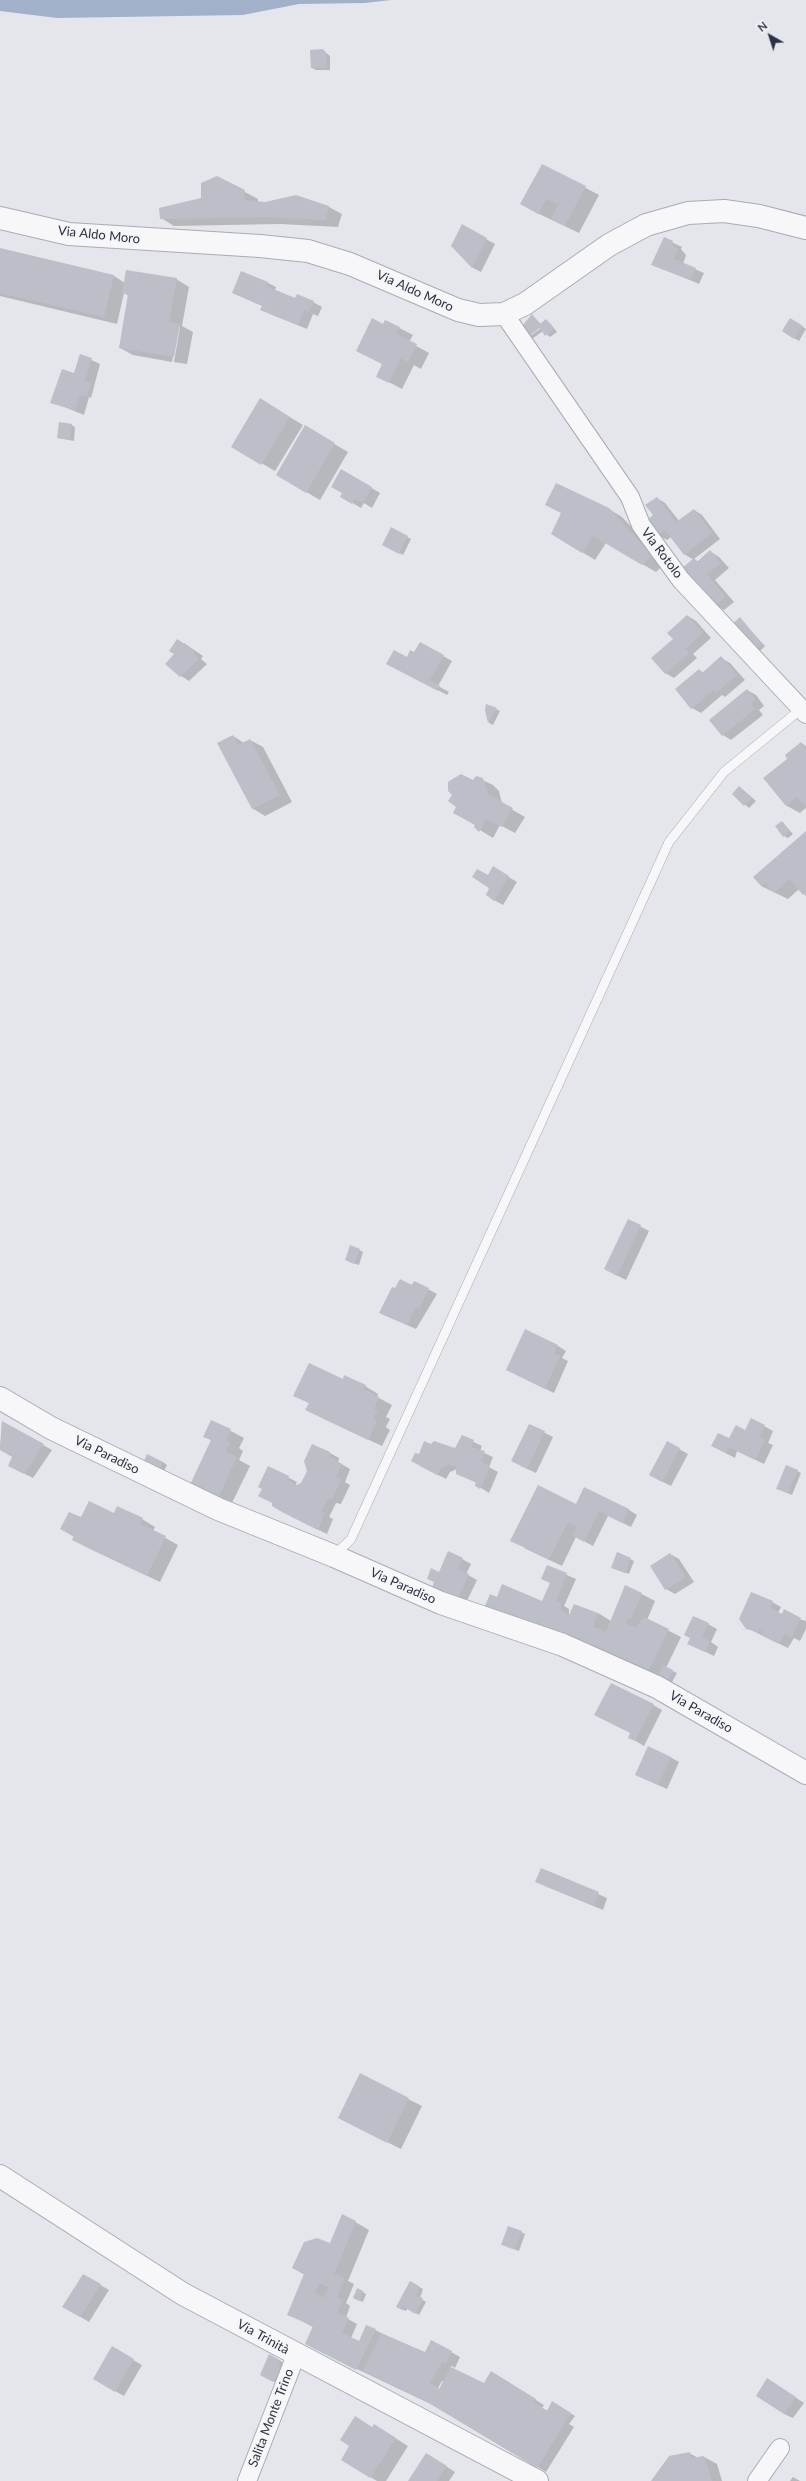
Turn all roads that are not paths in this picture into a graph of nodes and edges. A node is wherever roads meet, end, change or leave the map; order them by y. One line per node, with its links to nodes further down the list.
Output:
1 (0, 218): 3 (street, Via Aldo Moro)
2 (806, 228): 3 (street, Via Aldo Moro)
3 (504, 314): 4 (street, Via Rotolo)
4 (803, 711): 6 (lane)
5 (0, 1398): 6 (street, Via Paradiso)
6 (334, 1556): 7 (street, Via Paradiso)
7 (806, 1773)
8 (0, 2176): 9 (street, Via Trinità)
9 (296, 2355): 11 (street, Salita Monte Trino); 12 (street, Via Trinità)
10 (780, 2448): 13 (street)
11 (247, 2481)
12 (537, 2481)
13 (757, 2481)

